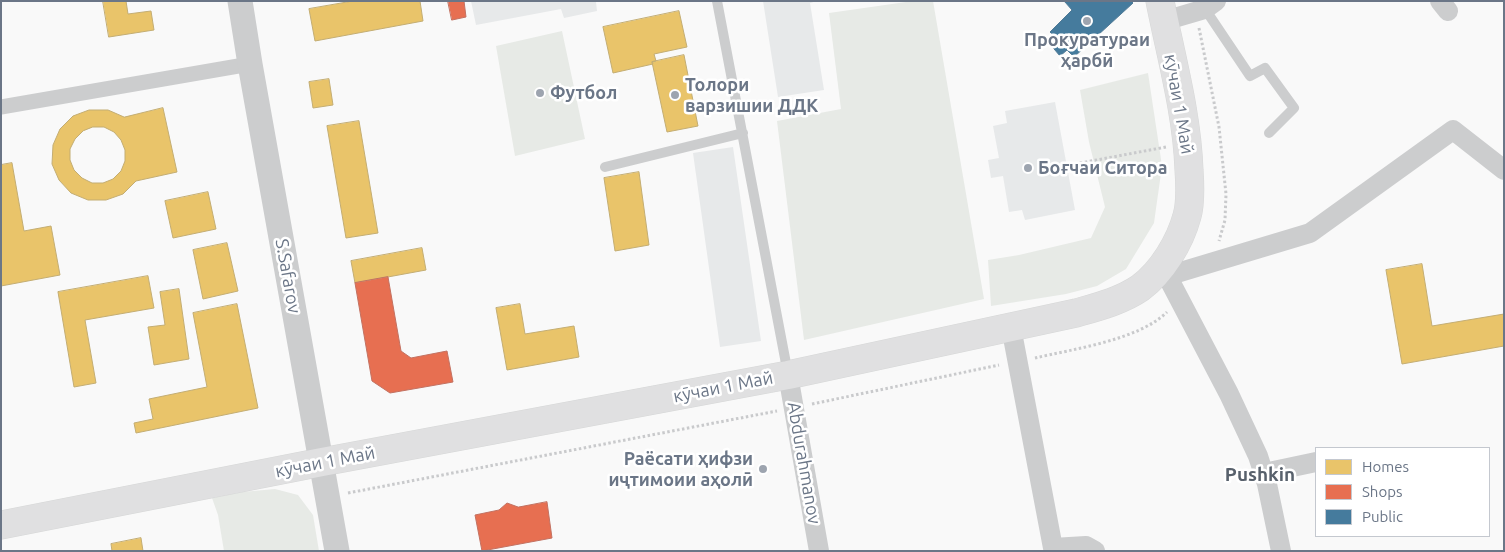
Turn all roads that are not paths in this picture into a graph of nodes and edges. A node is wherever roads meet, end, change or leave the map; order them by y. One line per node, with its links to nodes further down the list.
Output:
1 (240, 1): 5 (street, S.Safarov)
2 (717, 1): 7 (lane)
3 (1210, 5): 4 (street); 8 (lane)
4 (1162, 11): 11 (main road, кӯчаи 1 Май)
5 (250, 64): 6 (street); 14 (street, S.Safarov)
6 (1, 107)
7 (743, 133): 9 (lane); 13 (lane)
8 (1269, 133)
9 (605, 167)
10 (1504, 170): 11 (street)
11 (1164, 271): 12 (main road, кӯчаи 1 Май); 16 (street)
12 (1011, 327): 13 (main road, кӯчаи 1 Май); 20 (street)
13 (788, 375): 14 (main road, кӯчаи 1 Май); 19 (street, Abdurahmanov)
14 (322, 462): 17 (main road, кӯчаи 1 Май); 18 (street, S.Safarov)
15 (1315, 462): 16 (street)
16 (1264, 473): 21 (street)
17 (1, 525)
18 (337, 551)
19 (819, 551)
20 (1095, 551)
21 (1281, 551)

